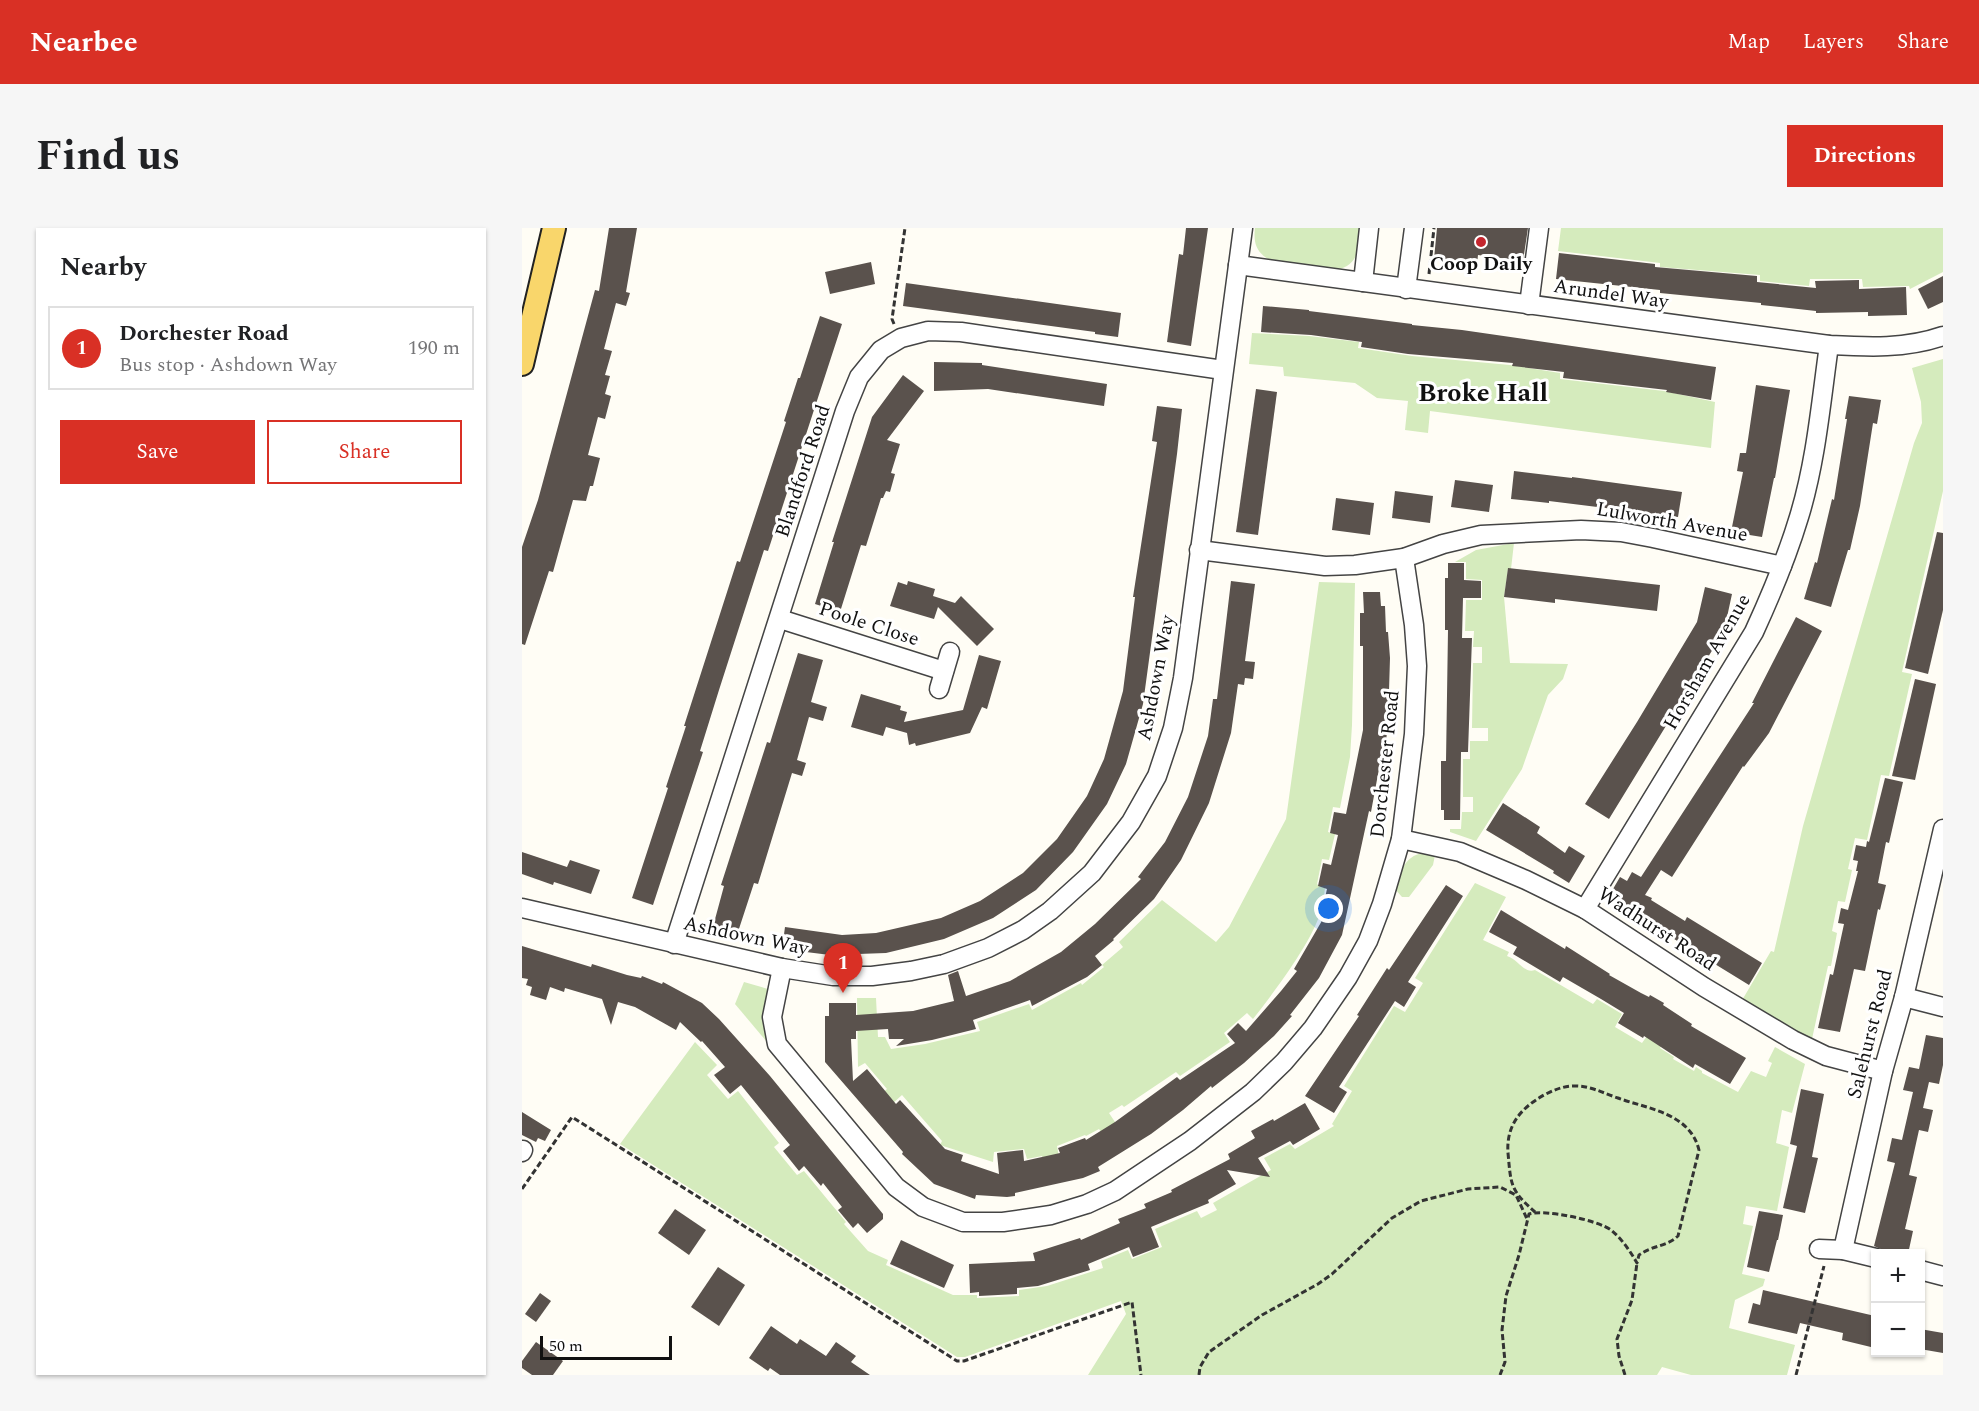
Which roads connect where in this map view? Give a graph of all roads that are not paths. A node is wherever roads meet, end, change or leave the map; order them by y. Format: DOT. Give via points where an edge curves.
graph roads {
  1 [pos="554,228"];
  2 [pos="1243,228"];
  3 [pos="1370,228"];
  4 [pos="1414,228"];
  5 [pos="1539,228"];
  6 [pos="1238,265"];
  7 [pos="1363,282"];
  8 [pos="1406,289"];
  9 [pos="1528,305"];
  10 [pos="1943,336"];
  11 [pos="1829,345"];
  12 [pos="522,364"];
  13 [pos="1223,370"];
  14 [pos="1199,549"];
  15 [pos="1404,558"];
  16 [pos="1782,566"];
  17 [pos="780,619"];
  18 [pos="950,652"];
  19 [pos="1943,829"];
  20 [pos="1401,839"];
  21 [pos="522,908"];
  22 [pos="1585,909"];
  23 [pos="674,944"];
  24 [pos="782,968"];
  25 [pos="1904,998"];
  26 [pos="1943,1007"];
  27 [pos="1883,1071"];
  28 [pos="1871,1257"];
  29 [pos="1925,1271"];
  30 [pos="1943,1276"];
  1 -- 12 [label="main road"];
  2 -- 6 [label="street, Ashdown Way"];
  3 -- 7 [label="street"];
  4 -- 8 [label="street"];
  5 -- 9 [label="street"];
  6 -- 7 [label="street, Arundel Way"];
  6 -- 13 [label="street, Ashdown Way"];
  7 -- 8 [label="street, Arundel Way"];
  8 -- 9 [label="street, Arundel Way"];
  9 -- 11 [label="street, Arundel Way"];
  10 -- 11 [label="street, Arundel Way" via="1880,347"];
  11 -- 16 [label="street, Horsham Avenue" via="1812,459 1800,515"];
  13 -- 14 [label="street, Ashdown Way"];
  13 -- 17 [label="street, Blandford Road" via="962,332 928,331 881,350 859,377 845,411"];
  14 -- 15 [label="street, Lulworth Avenue" via="1325,566"];
  14 -- 24 [label="street, Ashdown Way" via="1173,728 1156,776 1131,822 1092,873 1023,930 944,964 872,976 833,976"];
  15 -- 16 [label="street, Lulworth Avenue" via="1481,535 1581,530 1621,532"];
  15 -- 20 [label="street, Dorchester Road" via="1417,666 1414,734"];
  16 -- 22 [label="street, Horsham Avenue" via="1754,632"];
  17 -- 18 [label="street, Poole Close" via="942,680"];
  17 -- 23 [label="street, Blandford Road"];
  19 -- 25 [label="street, Salehurst Road"];
  20 -- 22 [label="street, Wadhurst Road" via="1460,852"];
  20 -- 24 [label="street, Dorchester Road" via="1368,941 1313,1028 1284,1062 1253,1092 1190,1141 1115,1191 1051,1215 1003,1222 963,1222 923,1207 896,1187 777,1044 772,1017"];
  21 -- 23 [label="street, Ashdown Way"];
  22 -- 27 [label="street, Wadhurst Road" via="1793,1040 1826,1056"];
  23 -- 24 [label="street, Ashdown Way"];
  25 -- 26 [label="street"];
  25 -- 27 [label="street, Salehurst Road"];
  27 -- 28 [label="street, Salehurst Road" via="1830,1249"];
  29 -- 30 [label="street"];
}
